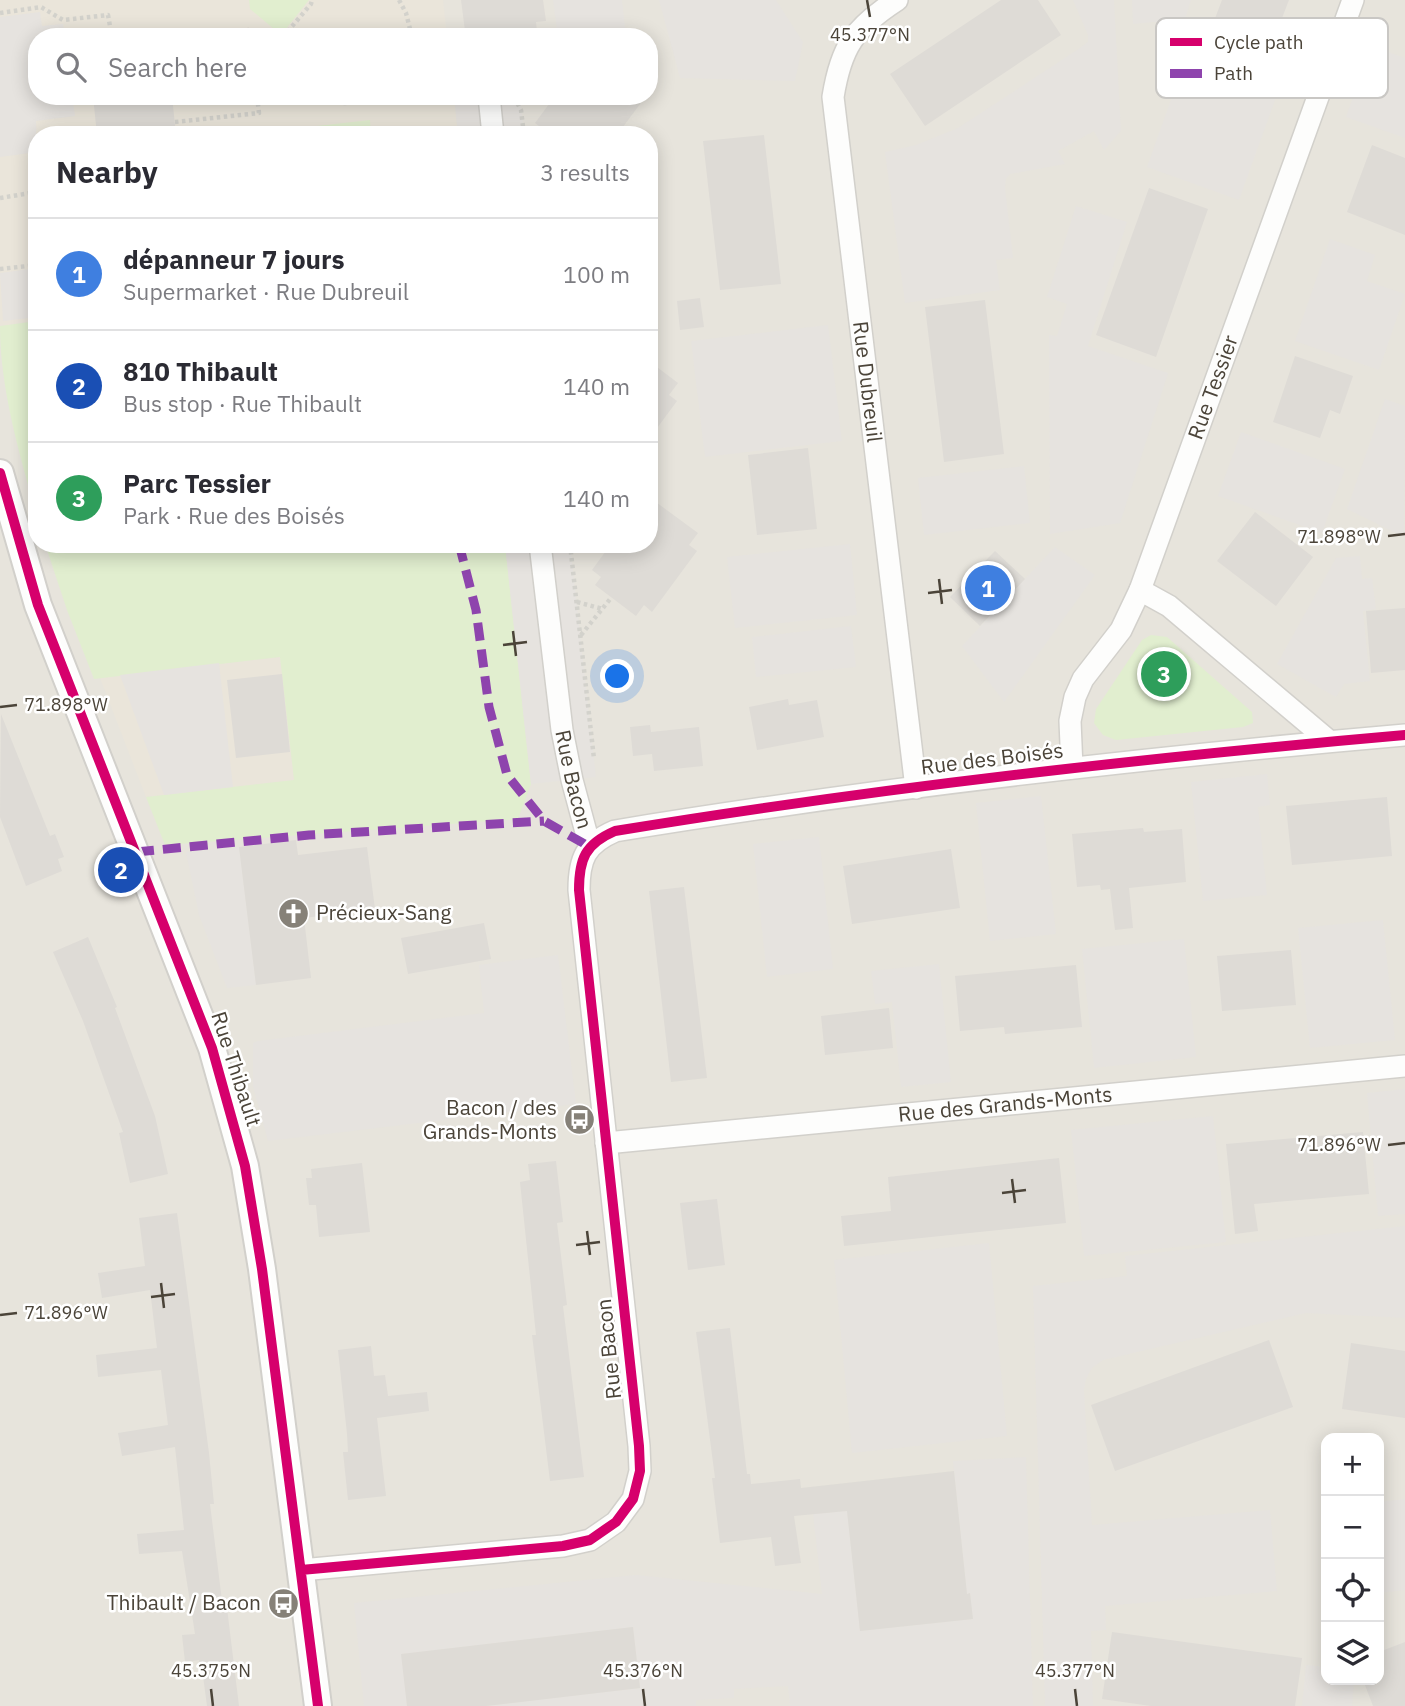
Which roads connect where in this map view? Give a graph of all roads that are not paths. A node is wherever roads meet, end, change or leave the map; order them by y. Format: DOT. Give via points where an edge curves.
graph roads {
  1 [pos="897,0"];
  2 [pos="1353,0"];
  3 [pos="1347,18"];
  4 [pos="1318,98"];
  5 [pos="490,105"];
  6 [pos="492,126"];
  7 [pos="0,473"];
  8 [pos="541,553"];
  9 [pos="1140,590"];
  10 [pos="1405,735"];
  11 [pos="1329,741"];
  12 [pos="1072,768"];
  13 [pos="916,788"];
  14 [pos="590,847"];
  15 [pos="1405,1066"];
  16 [pos="606,1143"];
  17 [pos="301,1570"];
  18 [pos="318,1706"];
  1 -- 13 [label="street, Rue Dubreuil" via="850,41 837,69 833,97"];
  2 -- 3 [label="street, Rue Tessier"];
  4 -- 9 [label="street, Rue Tessier"];
  5 -- 6 [label="street"];
  7 -- 17 [label="street, Rue Thibault" via="38,605 212,1048 246,1166"];
  8 -- 14 [label="street, Rue Bacon" via="562,730"];
  9 -- 11 [label="street" via="1169,606"];
  9 -- 12 [label="street, Rue Tessier" via="1121,630 1083,679 1075,697 1070,721"];
  10 -- 11 [label="street, Rue des Boisés"];
  11 -- 12 [label="street, Rue des Boisés"];
  12 -- 13 [label="street, Rue des Boisés"];
  13 -- 14 [label="street, Rue des Boisés" via="615,831"];
  14 -- 16 [label="street, Rue Bacon" via="579,871 579,890"];
  15 -- 16 [label="street, Rue des Grands-Monts"];
  16 -- 17 [label="street, Rue Bacon" via="639,1446 640,1472 633,1499 616,1522 590,1540 563,1546"];
  17 -- 18 [label="street, Rue Thibault"];
}
